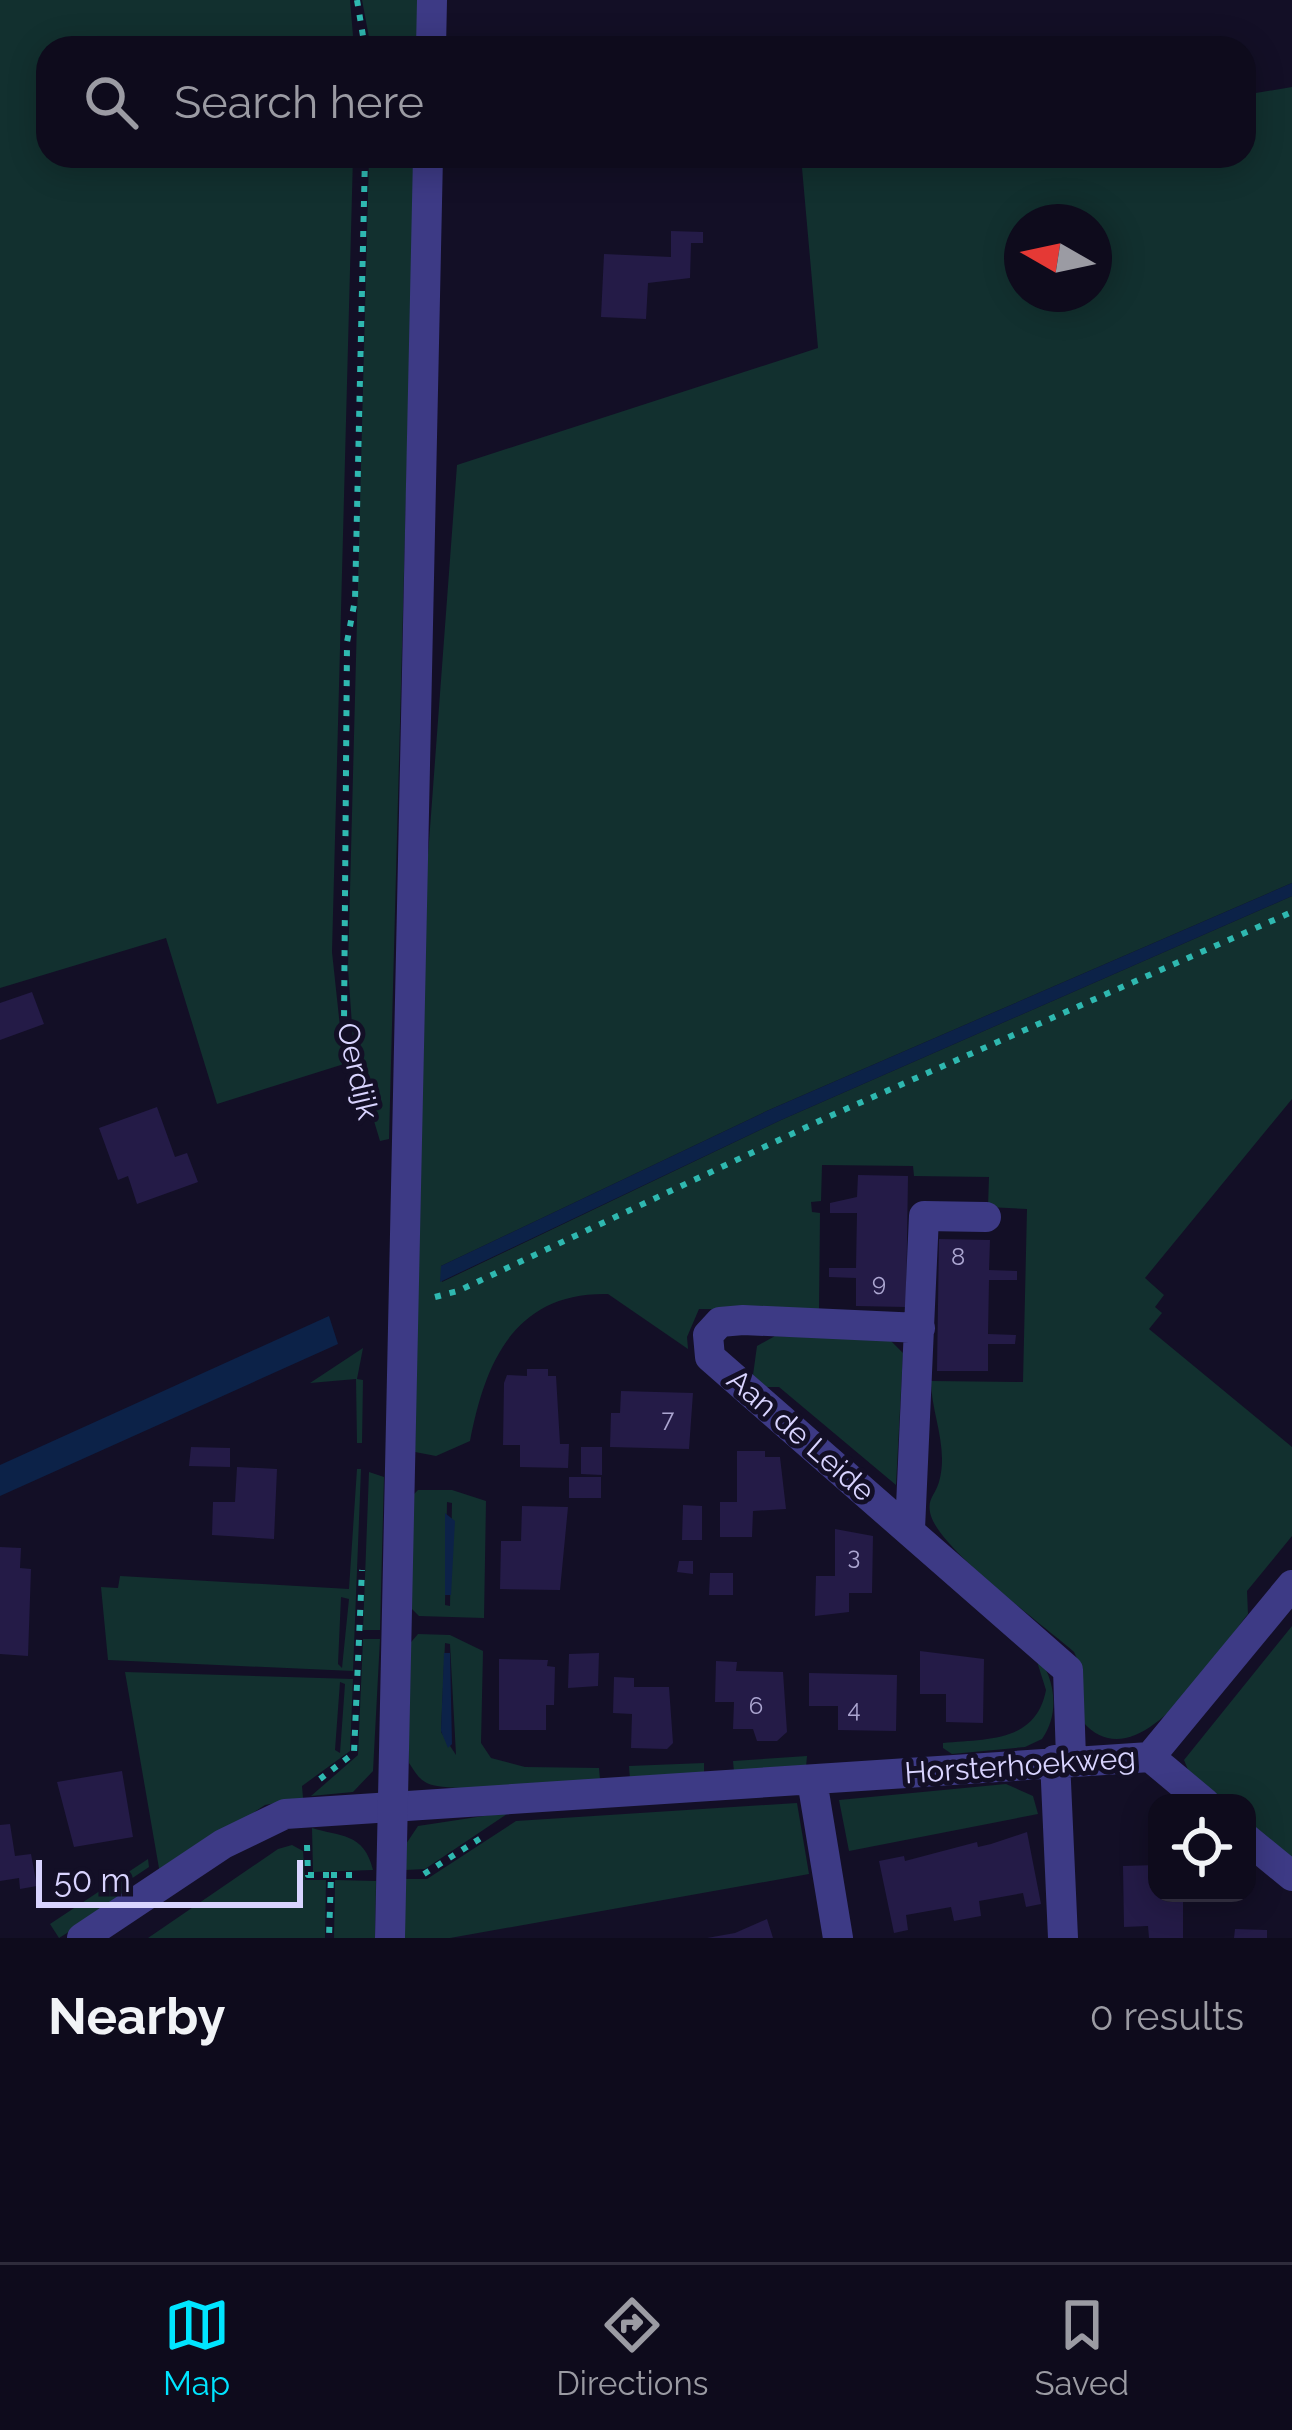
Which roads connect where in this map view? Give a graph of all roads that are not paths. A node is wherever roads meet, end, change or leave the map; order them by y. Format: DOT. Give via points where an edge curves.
graph roads {
  1 [pos="432,0"];
  2 [pos="431,36"];
  3 [pos="428,168"];
  4 [pos="986,1217"];
  5 [pos="920,1328"];
  6 [pos="910,1529"];
  7 [pos="1292,1585"];
  8 [pos="1150,1757"];
  9 [pos="1063,1759"];
  10 [pos="812,1780"];
  11 [pos="1194,1794"];
  12 [pos="393,1804"];
  13 [pos="1256,1846"];
  14 [pos="1292,1876"];
  15 [pos="82,1938"];
  16 [pos="390,1938"];
  17 [pos="838,1938"];
  18 [pos="1063,1938"];
  1 -- 2 [label="street"];
  3 -- 12 [label="street, Oerdijk"];
  4 -- 5 [label="street, Aan de Leide" via="924,1216"];
  5 -- 6 [label="street, Aan de Leide"];
  5 -- 6 [label="street, Aan de Leide" via="743,1320 721,1322 708,1335 710,1357"];
  6 -- 9 [label="street, Aan de Leide" via="1068,1670"];
  7 -- 8 [label="street, Horsterhoekweg"];
  8 -- 9 [label="street, Horsterhoekweg"];
  8 -- 11 [label="street"];
  9 -- 10 [label="street, Horsterhoekweg"];
  9 -- 18 [label="street, Aan de Leide"];
  10 -- 12 [label="street, Horsterhoekweg"];
  10 -- 17 [label="street"];
  12 -- 15 [label="street, Horsterhoekweg" via="285,1814 224,1844"];
  12 -- 16 [label="street, Oerdijk"];
  13 -- 14 [label="street"];
}
